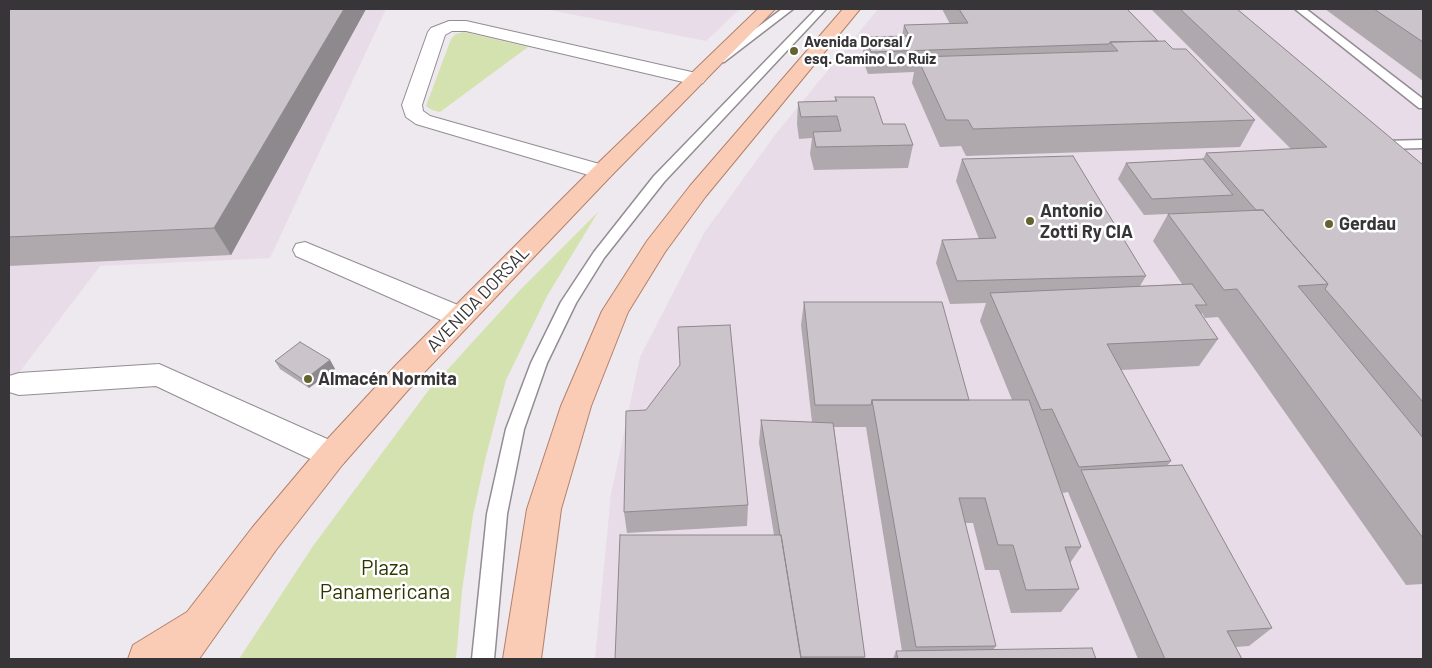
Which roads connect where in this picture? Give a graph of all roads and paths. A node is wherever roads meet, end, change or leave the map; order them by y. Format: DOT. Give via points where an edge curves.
graph roads {
  1 [pos="768,9"];
  2 [pos="788,9"];
  3 [pos="821,9"];
  4 [pos="852,9"];
  5 [pos="1300,9"];
  6 [pos="696,79"];
  7 [pos="1423,105"];
  8 [pos="1381,142"];
  9 [pos="1423,144"];
  10 [pos="1397,157"];
  11 [pos="602,172"];
  12 [pos="306,250"];
  13 [pos="460,317"];
  14 [pos="19,384"];
  15 [pos="332,455"];
  16 [pos="202,621"];
  17 [pos="147,659"];
  18 [pos="177,659"];
  19 [pos="483,659"];
  20 [pos="522,659"];
  1 -- 6 [label="main road, AVENIDA DORSAL"];
  2 -- 6 [label="lane"];
  3 -- 19 [label="lane" via="659,180 599,255 569,302 539,363 515,430 497,514"];
  4 -- 20 [label="main road" via="698,191 656,247 615,311 576,406 544,509"];
  5 -- 7 [label="lane"];
  6 -- 11 [label="main road, AVENIDA DORSAL"];
  6 -- 11 [label="street" via="466,26 449,26 438,32 412,105 413,113 423,120"];
  8 -- 9 [label="lane"];
  8 -- 10 [label="lane"];
  11 -- 13 [label="main road, AVENIDA DORSAL"];
  12 -- 13 [label="street"];
  13 -- 15 [label="main road, AVENIDA DORSAL"];
  14 -- 15 [label="street" via="159,375"];
  15 -- 16 [label="main road, AVENIDA DORSAL"];
  16 -- 17 [label="main road"];
  16 -- 18 [label="main road, AVENIDA DORSAL"];
}
